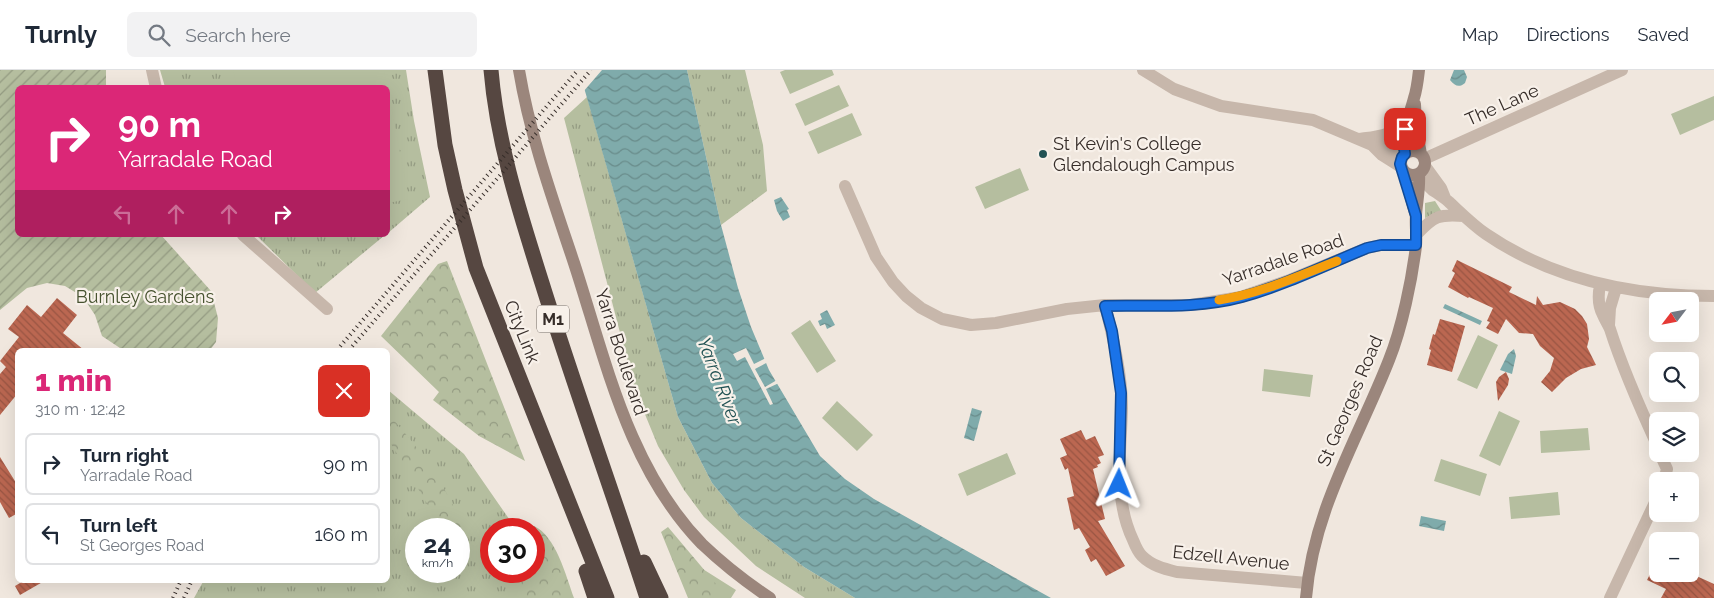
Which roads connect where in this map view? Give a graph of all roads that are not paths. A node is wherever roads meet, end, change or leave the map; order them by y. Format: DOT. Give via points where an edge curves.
graph roads {
  1 [pos="152,70"];
  2 [pos="435,70"];
  3 [pos="491,70"];
  4 [pos="519,70"];
  5 [pos="1143,70"];
  6 [pos="1419,70"];
  7 [pos="1622,70"];
  8 [pos="155,85"];
  9 [pos="1414,99"];
  10 [pos="1407,118"];
  11 [pos="1359,139"];
  12 [pos="1372,145"];
  13 [pos="1404,154"];
  14 [pos="1422,165"];
  15 [pos="1402,170"];
  16 [pos="845,186"];
  17 [pos="1416,216"];
  18 [pos="1464,216"];
  19 [pos="245,237"];
  20 [pos="1416,239"];
  21 [pos="1600,285"];
  22 [pos="1616,288"];
  23 [pos="1714,296"];
  24 [pos="1105,306"];
  25 [pos="327,309"];
  26 [pos="1609,325"];
  27 [pos="532,407"];
  28 [pos="1649,428"];
  29 [pos="613,497"];
  30 [pos="1649,515"];
  31 [pos="1308,583"];
  32 [pos="595,598"];
  33 [pos="607,598"];
  34 [pos="648,598"];
  35 [pos="661,598"];
  36 [pos="770,598"];
  37 [pos="1306,598"];
  38 [pos="1610,598"];
  1 -- 8 [label="street"];
  2 -- 27 [label="highway, CityLink" via="445,145 476,268"];
  3 -- 29 [label="highway, CityLink / M1" via="501,139 518,207"];
  4 -- 36 [label="street, Yarra Boulevard" via="537,151 616,395 634,440 658,488 701,542 725,565"];
  5 -- 11 [label="street" via="1174,89 1221,106 1313,120"];
  6 -- 9 [label="street, St Georges Road"];
  7 -- 14 [label="street, The Lane"];
  9 -- 10 [label="street, St Georges Road"];
  9 -- 14 [label="street, St Georges Road"];
  10 -- 11 [label="street" via="1390,133"];
  10 -- 13 [label="street, St Georges Road"];
  11 -- 12 [label="street"];
  12 -- 13 [label="street"];
  12 -- 15 [label="street"];
  13 -- 14 [label="street" via="1413,151"];
  13 -- 15 [label="street"];
  14 -- 15 [label="street" via="1411,176"];
  14 -- 17 [label="street, St Georges Road"];
  14 -- 18 [label="street" via="1445,198"];
  15 -- 17 [label="street, St Georges Road"];
  16 -- 24 [label="street, Yarradale Road" via="884,271 906,296 942,319 971,325 988,324"];
  17 -- 20 [label="street, St Georges Road"];
  18 -- 20 [label="street" via="1438,216"];
  18 -- 21 [label="street" via="1486,234 1526,257"];
  19 -- 25 [label="street"];
  20 -- 24 [label="street, Yarradale Road" via="1367,248 1241,297 1191,305"];
  20 -- 31 [label="street, St Georges Road" via="1410,283 1390,358 1334,482"];
  21 -- 22 [label="street"];
  21 -- 26 [label="street" via="1599,306"];
  22 -- 23 [label="street" via="1641,293"];
  22 -- 26 [label="street"];
  24 -- 31 [label="street, Edzell Avenue" via="1121,393 1119,484 1122,507 1128,530 1143,556 1158,567 1177,572"];
  26 -- 28 [label="street" via="1620,361"];
  27 -- 32 [label="highway"];
  27 -- 33 [label="highway, CityLink"];
  29 -- 34 [label="highway, CityLink / M1"];
  29 -- 35 [label="highway"];
  30 -- 38 [label="street"];
  31 -- 37 [label="street, St Georges Road"];
}
